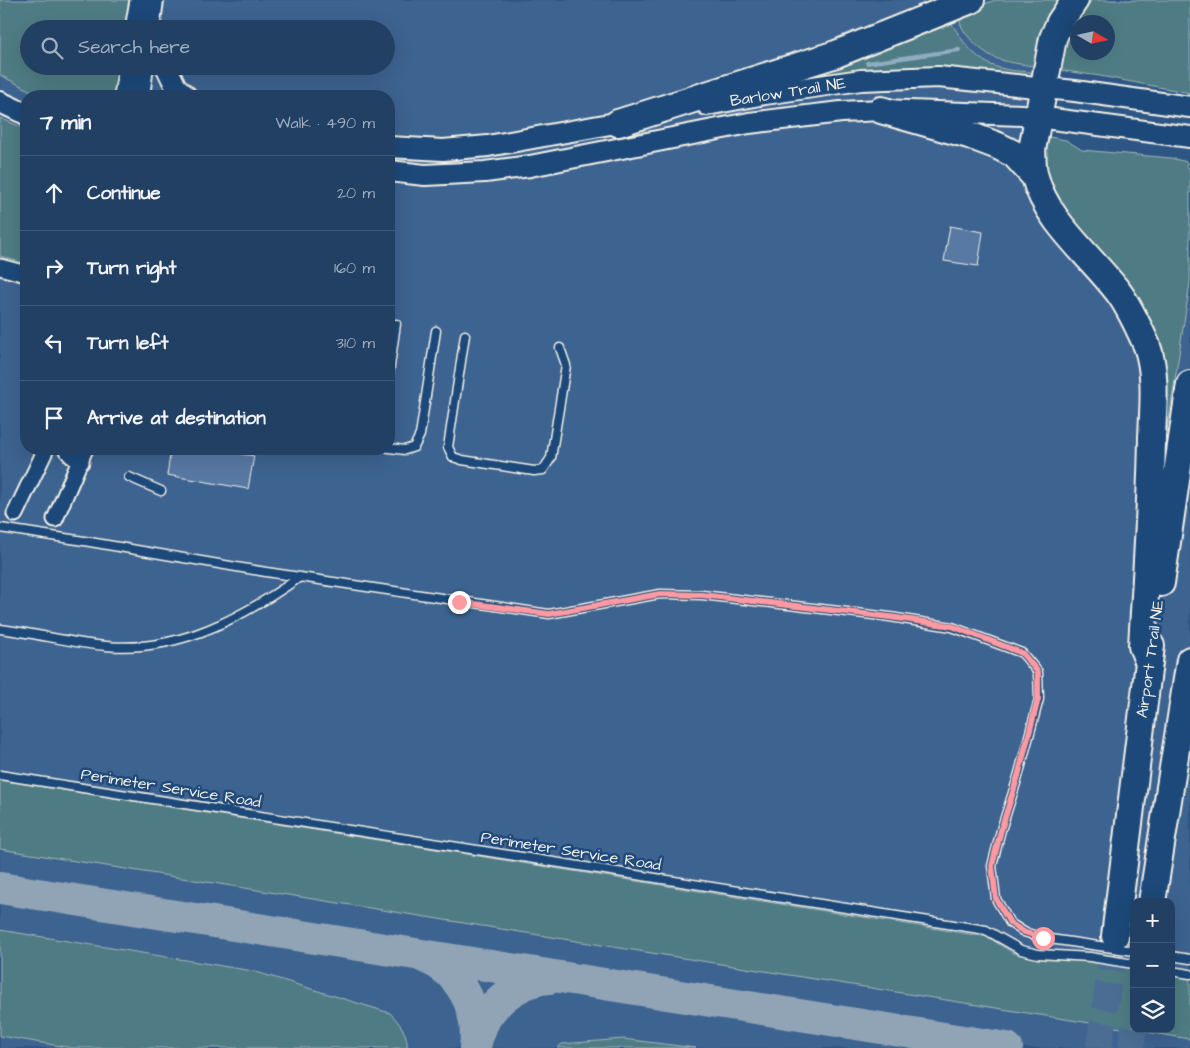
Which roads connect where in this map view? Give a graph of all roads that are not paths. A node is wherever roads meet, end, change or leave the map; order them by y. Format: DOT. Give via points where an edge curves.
graph roads {
  1 [pos="138,0"];
  2 [pos="153,0"];
  3 [pos="163,0"];
  4 [pos="971,0"];
  5 [pos="1075,0"];
  6 [pos="135,20"];
  7 [pos="150,20"];
  8 [pos="161,20"];
  9 [pos="126,75"];
  10 [pos="142,75"];
  11 [pos="170,75"];
  12 [pos="1044,87"];
  13 [pos="123,90"];
  14 [pos="140,90"];
  15 [pos="179,90"];
  16 [pos="0,102"];
  17 [pos="1190,106"];
  18 [pos="881,110"];
  19 [pos="20,111"];
  20 [pos="1038,117"];
  21 [pos="618,123"];
  22 [pos="1190,137"];
  23 [pos="395,147"];
  24 [pos="395,172"];
  25 [pos="1034,177"];
  26 [pos="0,267"];
  27 [pos="20,272"];
  28 [pos="396,324"];
  29 [pos="436,330"];
  30 [pos="395,331"];
  31 [pos="464,335"];
  32 [pos="560,348"];
  33 [pos="1190,384"];
  34 [pos="395,449"];
  35 [pos="43,455"];
  36 [pos="83,455"];
  37 [pos="130,478"];
  38 [pos="161,491"];
  39 [pos="15,514"];
  40 [pos="55,519"];
  41 [pos="0,528"];
  42 [pos="300,578"];
  43 [pos="0,629"];
  44 [pos="1190,660"];
  45 [pos="1149,664"];
  46 [pos="1190,746"];
  47 [pos="0,775"];
  48 [pos="1153,896"];
  49 [pos="1124,943"];
  50 [pos="1175,957"];
  51 [pos="1190,959"];
  52 [pos="1130,963"];
  53 [pos="1175,972"];
  54 [pos="1190,974"];
  1 -- 6 [label="street"];
  2 -- 7 [label="main road"];
  3 -- 8 [label="main road"];
  4 -- 21 [label="highway" via="836,54"];
  5 -- 12 [label="highway" via="1052,38"];
  9 -- 13 [label="street"];
  10 -- 14 [label="main road"];
  11 -- 15 [label="main road"];
  12 -- 17 [label="main road, Barlow Trail NE"];
  12 -- 20 [label="highway"];
  12 -- 21 [label="main road, Barlow Trail NE" via="938,77 861,80 765,94"];
  16 -- 19 [label="main road"];
  18 -- 20 [label="main road, Barlow Trail NE"];
  18 -- 24 [label="main road, Barlow Trail NE" via="749,123 485,172 425,175"];
  18 -- 25 [label="highway" via="998,146 1014,154"];
  20 -- 22 [label="main road, Barlow Trail NE"];
  20 -- 25 [label="highway" via="1032,150"];
  21 -- 23 [label="main road, Barlow Trail NE" via="488,146 442,150"];
  25 -- 45 [label="highway" via="1051,211 1120,294 1147,348 1153,376 1152,460 1142,646"];
  26 -- 27 [label="street"];
  28 -- 30 [label="lane"];
  29 -- 34 [label="lane" via="420,435 414,447"];
  31 -- 32 [label="lane" via="448,447 453,457 534,471 543,470 551,458 566,365"];
  33 -- 45 [label="highway, Airport Trail NE"];
  35 -- 39 [label="street"];
  36 -- 40 [label="street"];
  37 -- 38 [label="lane"];
  41 -- 42 [label="lane"];
  42 -- 43 [label="lane" via="228,621 190,637 153,645 106,646"];
  42 -- 49 [label="lane" via="549,614 660,594 722,597 952,626 1022,653 1038,672 1038,699 992,866 996,899 1010,923 1024,932 1043,938"];
  44 -- 48 [label="highway"];
  45 -- 49 [label="highway, Airport Trail NE"];
  46 -- 48 [label="highway"];
  47 -- 52 [label="lane, Perimeter Service Road" via="986,930 1021,950 1038,954"];
  50 -- 51 [label="lane"];
  53 -- 54 [label="lane"];
}
